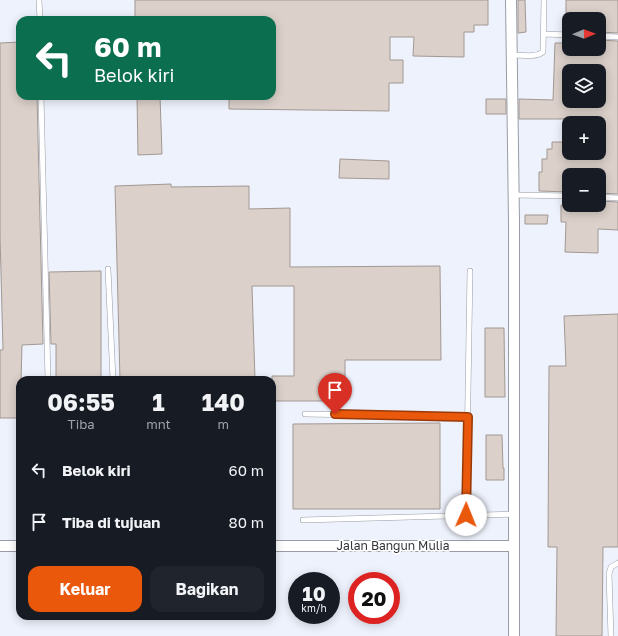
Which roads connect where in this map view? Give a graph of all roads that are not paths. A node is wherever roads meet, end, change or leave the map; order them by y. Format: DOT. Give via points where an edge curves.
graph roads {
  1 [pos="39,0"];
  2 [pos="512,0"];
  3 [pos="544,0"];
  4 [pos="40,16"];
  5 [pos="544,34"];
  6 [pos="562,35"];
  7 [pos="606,36"];
  8 [pos="618,37"];
  9 [pos="512,55"];
  10 [pos="42,100"];
  11 [pos="514,195"];
  12 [pos="562,196"];
  13 [pos="606,197"];
  14 [pos="618,198"];
  15 [pos="108,268"];
  16 [pos="470,271"];
  17 [pos="48,376"];
  18 [pos="113,376"];
  19 [pos="305,414"];
  20 [pos="468,417"];
  21 [pos="515,514"];
  22 [pos="466,515"];
  23 [pos="303,520"];
  24 [pos="0,546"];
  25 [pos="16,546"];
  26 [pos="276,546"];
  27 [pos="514,546"];
  28 [pos="618,563"];
  29 [pos="514,636"];
  30 [pos="611,636"];
  1 -- 4 [label="lane"];
  2 -- 9 [label="street"];
  3 -- 5 [label="lane"];
  5 -- 6 [label="lane"];
  5 -- 9 [label="lane" via="543,52 539,55"];
  7 -- 8 [label="lane"];
  9 -- 11 [label="street"];
  10 -- 17 [label="lane"];
  11 -- 12 [label="lane"];
  11 -- 21 [label="street"];
  13 -- 14 [label="lane"];
  15 -- 18 [label="lane"];
  16 -- 20 [label="lane"];
  19 -- 20 [label="lane"];
  20 -- 22 [label="lane"];
  21 -- 22 [label="lane"];
  21 -- 27 [label="street"];
  22 -- 23 [label="lane"];
  24 -- 25 [label="street"];
  26 -- 27 [label="street, Jalan Bangun Mulia"];
  27 -- 29 [label="street"];
  28 -- 30 [label="lane" via="611,568 609,574"];
}
